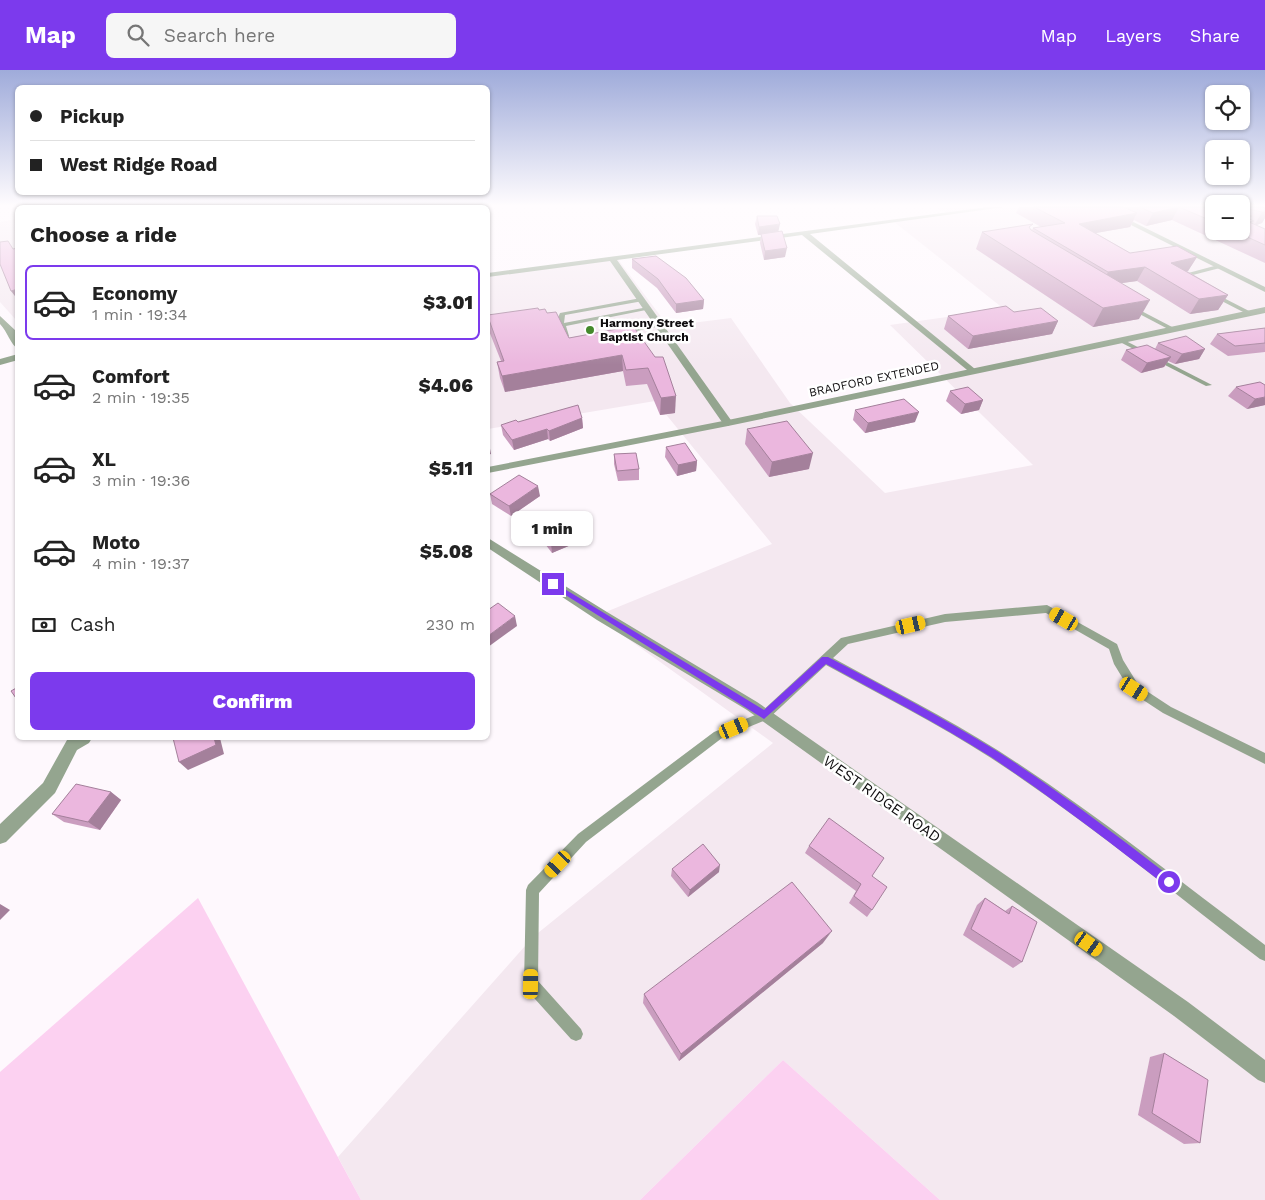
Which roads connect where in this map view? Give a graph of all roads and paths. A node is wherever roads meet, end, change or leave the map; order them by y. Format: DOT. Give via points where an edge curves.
graph roads {
  1 [pos="613,260"];
  2 [pos="836,260"];
  3 [pos="1186,260"];
  4 [pos="1191,260"];
  5 [pos="1204,260"];
  6 [pos="1218,267"];
  7 [pos="490,276"];
  8 [pos="1188,281"];
  9 [pos="1206,290"];
  10 [pos="1265,290"];
  11 [pos="642,300"];
  12 [pos="1126,305"];
  13 [pos="648,309"];
  14 [pos="1265,310"];
  15 [pos="1249,313"];
  16 [pos="0,319"];
  17 [pos="562,325"];
  18 [pos="659,325"];
  19 [pos="1172,329"];
  20 [pos="610,334"];
  21 [pos="15,338"];
  22 [pos="1120,340"];
  23 [pos="571,341"];
  24 [pos="15,358"];
  25 [pos="0,362"];
  26 [pos="972,371"];
  27 [pos="1208,385"];
  28 [pos="728,423"];
  29 [pos="490,470"];
  30 [pos="490,543"];
  31 [pos="825,659"];
  32 [pos="764,716"];
  33 [pos="81,740"];
  34 [pos="1265,759"];
  35 [pos="0,836"];
  36 [pos="1265,954"];
  37 [pos="576,1034"];
  38 [pos="1265,1073"];
  1 -- 7 [label="street"];
  1 -- 11 [label="street"];
  2 -- 26 [label="street"];
  3 -- 4 [label="lane"];
  5 -- 6 [label="street"];
  6 -- 8 [label="lane" via="1180,276"];
  6 -- 10 [label="street"];
  9 -- 15 [label="lane"];
  11 -- 13 [label="street"];
  11 -- 17 [label="lane" via="562,314"];
  12 -- 19 [label="lane"];
  13 -- 17 [label="lane"];
  13 -- 18 [label="street"];
  14 -- 15 [label="street, BRADFORD EXTENDED"];
  15 -- 19 [label="street, BRADFORD EXTENDED"];
  16 -- 21 [label="street"];
  17 -- 23 [label="lane"];
  18 -- 20 [label="lane"];
  18 -- 28 [label="street"];
  19 -- 22 [label="street, BRADFORD EXTENDED"];
  22 -- 26 [label="street, BRADFORD EXTENDED"];
  22 -- 27 [label="lane"];
  24 -- 25 [label="street"];
  26 -- 28 [label="street, BRADFORD EXTENDED"];
  28 -- 29 [label="street, BRADFORD EXTENDED"];
  30 -- 32 [label="street, WEST RIDGE ROAD"];
  31 -- 32 [label="lane"];
  31 -- 34 [label="lane" via="845,641 945,618 1047,609 1114,648 1134,689 1167,710"];
  31 -- 36 [label="lane" via="994,754 1080,813"];
  32 -- 37 [label="lane" via="718,735 582,838 533,890 531,984"];
  32 -- 38 [label="street, WEST RIDGE ROAD" via="1182,1009"];
  33 -- 35 [label="street" via="72,745 48,788"];
}
